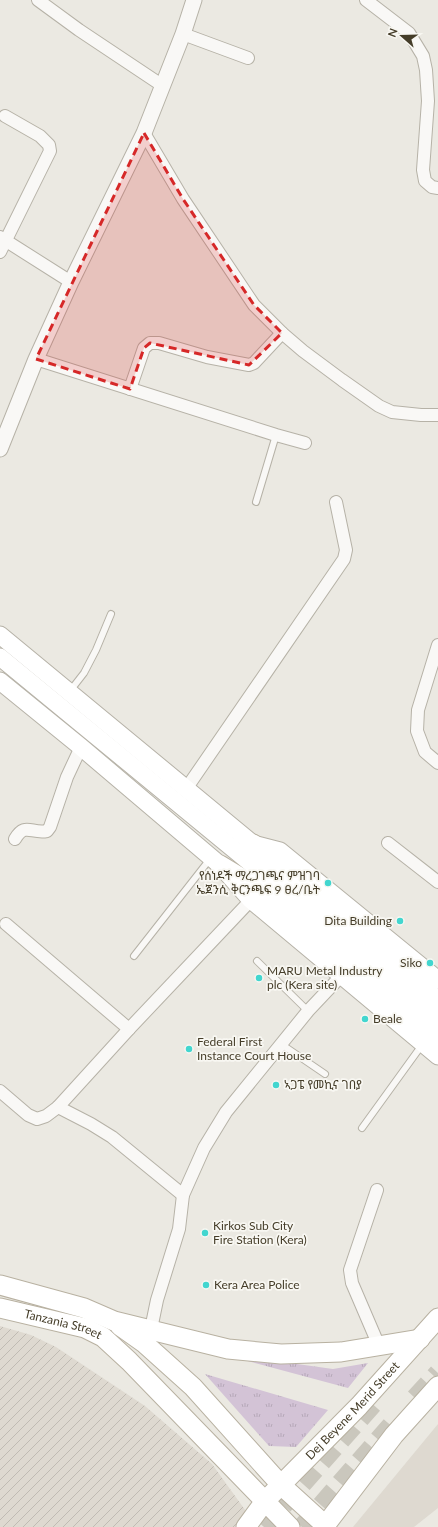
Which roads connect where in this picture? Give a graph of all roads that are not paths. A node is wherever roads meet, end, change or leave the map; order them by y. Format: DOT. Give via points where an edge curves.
graph roads {
  1 [pos="38,0"];
  2 [pos="194,0"];
  3 [pos="366,0"];
  4 [pos="183,34"];
  5 [pos="248,58"];
  6 [pos="163,86"];
  7 [pos="5,116"];
  8 [pos="144,133"];
  9 [pos="438,188"];
  10 [pos="3,239"];
  11 [pos="0,252"];
  12 [pos="71,282"];
  13 [pos="282,333"];
  14 [pos="36,359"];
  15 [pos="130,389"];
  16 [pos="438,415"];
  17 [pos="276,435"];
  18 [pos="305,443"];
  19 [pos="0,448"];
  20 [pos="256,502"];
  21 [pos="336,502"];
  22 [pos="111,614"];
  23 [pos="0,635"];
  24 [pos="438,645"];
  25 [pos="0,657"];
  26 [pos="0,681"];
  27 [pos="68,692"];
  28 [pos="81,747"];
  29 [pos="438,763"];
  30 [pos="186,789"];
  31 [pos="15,838"];
  32 [pos="388,843"];
  33 [pos="253,844"];
  34 [pos="216,861"];
  35 [pos="438,882"];
  36 [pos="251,900"];
  37 [pos="6,924"];
  38 [pos="134,956"];
  39 [pos="256,961"];
  40 [pos="342,975"];
  41 [pos="438,980"];
  42 [pos="438,1001"];
  43 [pos="308,1011"];
  44 [pos="438,1020"];
  45 [pos="129,1029"];
  46 [pos="430,1041"];
  47 [pos="281,1044"];
  48 [pos="438,1056"];
  49 [pos="325,1074"];
  50 [pos="0,1091"];
  51 [pos="58,1107"];
  52 [pos="362,1128"];
  53 [pos="377,1190"];
  54 [pos="183,1195"];
  55 [pos="0,1284"];
  56 [pos="0,1308"];
  57 [pos="438,1318"];
  58 [pos="147,1336"];
  59 [pos="420,1339"];
  60 [pos="379,1346"];
  61 [pos="125,1356"];
  62 [pos="438,1386"];
  63 [pos="281,1485"];
  64 [pos="266,1501"];
  65 [pos="325,1526"];
  66 [pos="246,1527"];
  67 [pos="290,1527"];
  1 -- 6 [label="street"];
  2 -- 4 [label="street"];
  3 -- 9 [label="street" via="409,33 423,56 428,101 423,170 425,181"];
  4 -- 5 [label="street"];
  4 -- 6 [label="street"];
  6 -- 8 [label="street"];
  7 -- 10 [label="street" via="40,136 49,145 50,151"];
  8 -- 12 [label="street"];
  8 -- 13 [label="street" via="183,200 254,305"];
  10 -- 11 [label="street"];
  10 -- 12 [label="street"];
  12 -- 14 [label="street"];
  13 -- 15 [label="street" via="254,363 249,365 150,343 144,348"];
  13 -- 16 [label="street" via="330,372 379,406 392,412"];
  14 -- 15 [label="street"];
  14 -- 19 [label="street"];
  15 -- 17 [label="street"];
  17 -- 18 [label="street"];
  17 -- 20 [label="lane"];
  21 -- 30 [label="street" via="346,550 344,559"];
  22 -- 27 [label="lane" via="84,673"];
  23 -- 27 [label="main road"];
  24 -- 29 [label="street" via="418,710 417,731 425,752"];
  25 -- 44 [label="main road"];
  26 -- 28 [label="main road"];
  27 -- 30 [label="main road"];
  28 -- 31 [label="street" via="50,827 42,832 23,830"];
  28 -- 34 [label="main road"];
  30 -- 33 [label="main road"];
  32 -- 35 [label="street"];
  33 -- 41 [label="main road" via="280,851"];
  33 -- 42 [label="main road"];
  34 -- 36 [label="main road"];
  34 -- 38 [label="lane"];
  34 -- 46 [label="main road" via="261,890"];
  36 -- 40 [label="main road"];
  36 -- 45 [label="street"];
  37 -- 45 [label="street"];
  39 -- 43 [label="lane"];
  40 -- 43 [label="street"];
  40 -- 46 [label="main road"];
  43 -- 47 [label="street"];
  45 -- 51 [label="street"];
  46 -- 48 [label="main road"];
  46 -- 52 [label="lane"];
  47 -- 49 [label="lane"];
  47 -- 54 [label="street" via="226,1112 204,1148"];
  50 -- 51 [label="street" via="28,1115 37,1119"];
  51 -- 54 [label="street" via="112,1138"];
  53 -- 60 [label="street" via="350,1270 352,1283"];
  54 -- 58 [label="street" via="179,1229"];
  55 -- 58 [label="main road, Tanzania Street" via="84,1308"];
  56 -- 61 [label="main road, Tanzania Street" via="85,1328 103,1337"];
  57 -- 59 [label="main road, Dej Beyene Merid Street"];
  58 -- 60 [label="main road" via="281,1354 341,1352"];
  58 -- 61 [label="main road"];
  58 -- 63 [label="main road, Tanzania Street"];
  59 -- 60 [label="main road"];
  59 -- 63 [label="main road, Dej Beyene Merid Street" via="359,1406"];
  61 -- 64 [label="main road, Tanzania Street"];
  62 -- 65 [label="main road" via="394,1435"];
  63 -- 64 [label="main road, Dej Beyene Merid Street"];
  63 -- 65 [label="main road, Tanzania Street"];
  64 -- 66 [label="main road, Dej Beyene Merid Street"];
  64 -- 67 [label="main road, Tanzania Street"];
}
